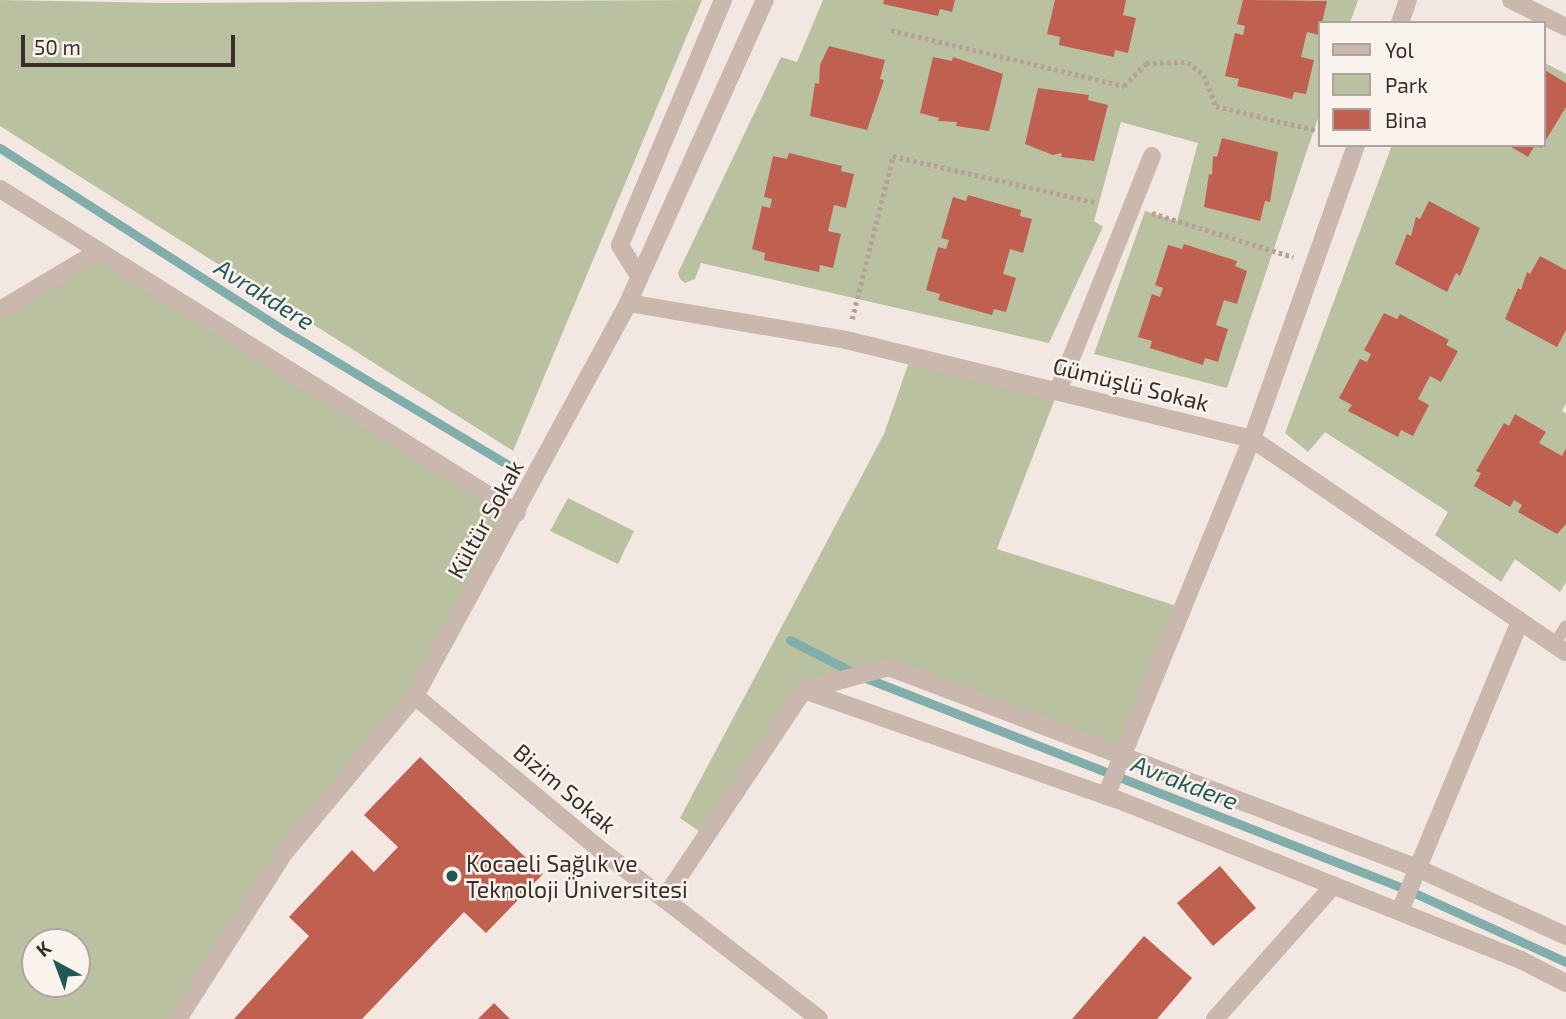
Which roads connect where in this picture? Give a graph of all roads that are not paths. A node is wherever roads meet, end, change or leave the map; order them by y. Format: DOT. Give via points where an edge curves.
graph roads {
  1 [pos="723,0"];
  2 [pos="765,0"];
  3 [pos="1408,0"];
  4 [pos="1511,0"];
  5 [pos="1401,21"];
  6 [pos="1566,27"];
  7 [pos="1355,147"];
  8 [pos="1152,156"];
  9 [pos="0,189"];
  10 [pos="99,251"];
  11 [pos="639,276"];
  12 [pos="628,303"];
  13 [pos="0,310"];
  14 [pos="1058,391"];
  15 [pos="1252,439"];
  16 [pos="517,513"];
  17 [pos="1520,621"];
  18 [pos="1566,626"];
  19 [pos="1560,648"];
  20 [pos="804,690"];
  21 [pos="415,696"];
  22 [pos="1124,754"];
  23 [pos="1106,796"];
  24 [pos="1417,868"];
  25 [pos="1334,885"];
  26 [pos="664,899"];
  27 [pos="1400,911"];
  28 [pos="1566,936"];
  29 [pos="1566,984"];
  30 [pos="178,1019"];
  31 [pos="819,1019"];
  32 [pos="1215,1019"];
  1 -- 11 [label="street" via="620,245"];
  2 -- 11 [label="street, Kültür Sokak"];
  3 -- 5 [label="street"];
  4 -- 6 [label="street"];
  7 -- 15 [label="street"];
  8 -- 14 [label="street"];
  9 -- 10 [label="street"];
  10 -- 13 [label="street"];
  10 -- 16 [label="street"];
  11 -- 12 [label="street, Kültür Sokak"];
  12 -- 14 [label="street, Gümüşlü Sokak" via="846,340"];
  12 -- 16 [label="street, Kültür Sokak"];
  14 -- 15 [label="street, Gümüşlü Sokak"];
  15 -- 17 [label="street, Gümüşlü Sokak"];
  15 -- 22 [label="street"];
  16 -- 21 [label="street, Kültür Sokak"];
  17 -- 19 [label="street, Gümüşlü Sokak"];
  17 -- 24 [label="street"];
  18 -- 19 [label="lane"];
  20 -- 22 [label="street" via="889,667"];
  20 -- 23 [label="street"];
  20 -- 26 [label="street"];
  21 -- 26 [label="street, Bizim Sokak"];
  21 -- 30 [label="street, Kültür Sokak" via="285,852"];
  22 -- 23 [label="street"];
  22 -- 24 [label="street"];
  23 -- 25 [label="street"];
  24 -- 27 [label="street"];
  24 -- 28 [label="street"];
  25 -- 27 [label="street"];
  25 -- 32 [label="street"];
  26 -- 31 [label="street, Bizim Sokak"];
  27 -- 29 [label="street" via="1521,960"];
}
